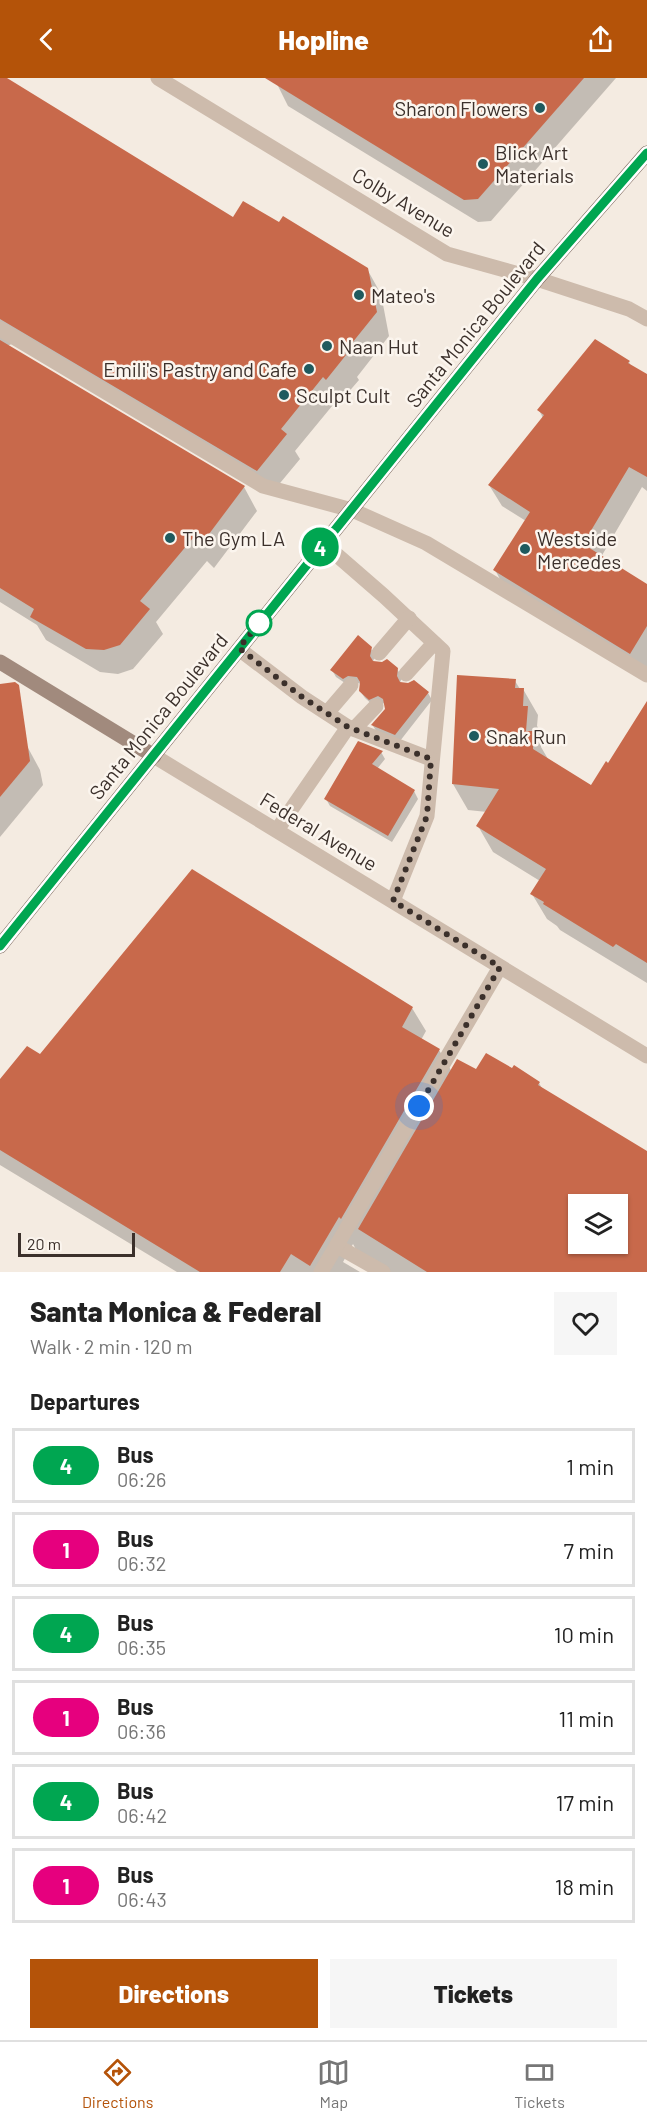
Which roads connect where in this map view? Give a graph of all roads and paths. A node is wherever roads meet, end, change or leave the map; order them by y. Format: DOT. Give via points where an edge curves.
graph roads {
  1 [pos="159,78"];
  2 [pos="646,156"];
  3 [pos="537,279"];
  4 [pos="647,319"];
  5 [pos="0,329"];
  6 [pos="352,510"];
  7 [pos="323,543"];
  8 [pos="409,618"];
  9 [pos="434,643"];
  10 [pos="239,648"];
  11 [pos="379,653"];
  12 [pos="0,662"];
  13 [pos="406,674"];
  14 [pos="647,675"];
  15 [pos="351,685"];
  16 [pos="376,706"];
  17 [pos="327,713"];
  18 [pos="351,728"];
  19 [pos="154,756"];
  20 [pos="431,759"];
  21 [pos="277,830"];
  22 [pos="393,901"];
  23 [pos="0,946"];
  24 [pos="500,967"];
  25 [pos="647,1056"];
  26 [pos="337,1246"];
  27 [pos="321,1272"];
  28 [pos="384,1272"];
  1 -- 3 [label="street, Colby Avenue" via="447,254"];
  2 -- 3 [label="main road, Santa Monica Boulevard"];
  3 -- 4 [label="street, Colby Avenue" via="629,309"];
  3 -- 6 [label="main road, Santa Monica Boulevard"];
  5 -- 6 [label="street" via="263,486"];
  6 -- 7 [label="main road, Santa Monica Boulevard"];
  6 -- 14 [label="street" via="426,543"];
  7 -- 8 [label="street"];
  7 -- 10 [label="main road, Santa Monica Boulevard"];
  8 -- 9 [label="street"];
  8 -- 11 [label="street"];
  9 -- 13 [label="street"];
  9 -- 20 [label="street" via="443,651"];
  10 -- 17 [label="street"];
  10 -- 19 [label="main road, Santa Monica Boulevard"];
  12 -- 19 [label="street, Federal Avenue"];
  15 -- 17 [label="street"];
  16 -- 18 [label="street"];
  17 -- 18 [label="street"];
  18 -- 20 [label="street"];
  18 -- 21 [label="street"];
  19 -- 21 [label="street, Federal Avenue"];
  19 -- 23 [label="main road, Santa Monica Boulevard"];
  20 -- 22 [label="street" via="427,816"];
  21 -- 22 [label="street, Federal Avenue"];
  22 -- 24 [label="street, Federal Avenue"];
  24 -- 25 [label="street, Federal Avenue"];
  24 -- 26 [label="street"];
  26 -- 27 [label="street"];
  26 -- 28 [label="street"];
}
